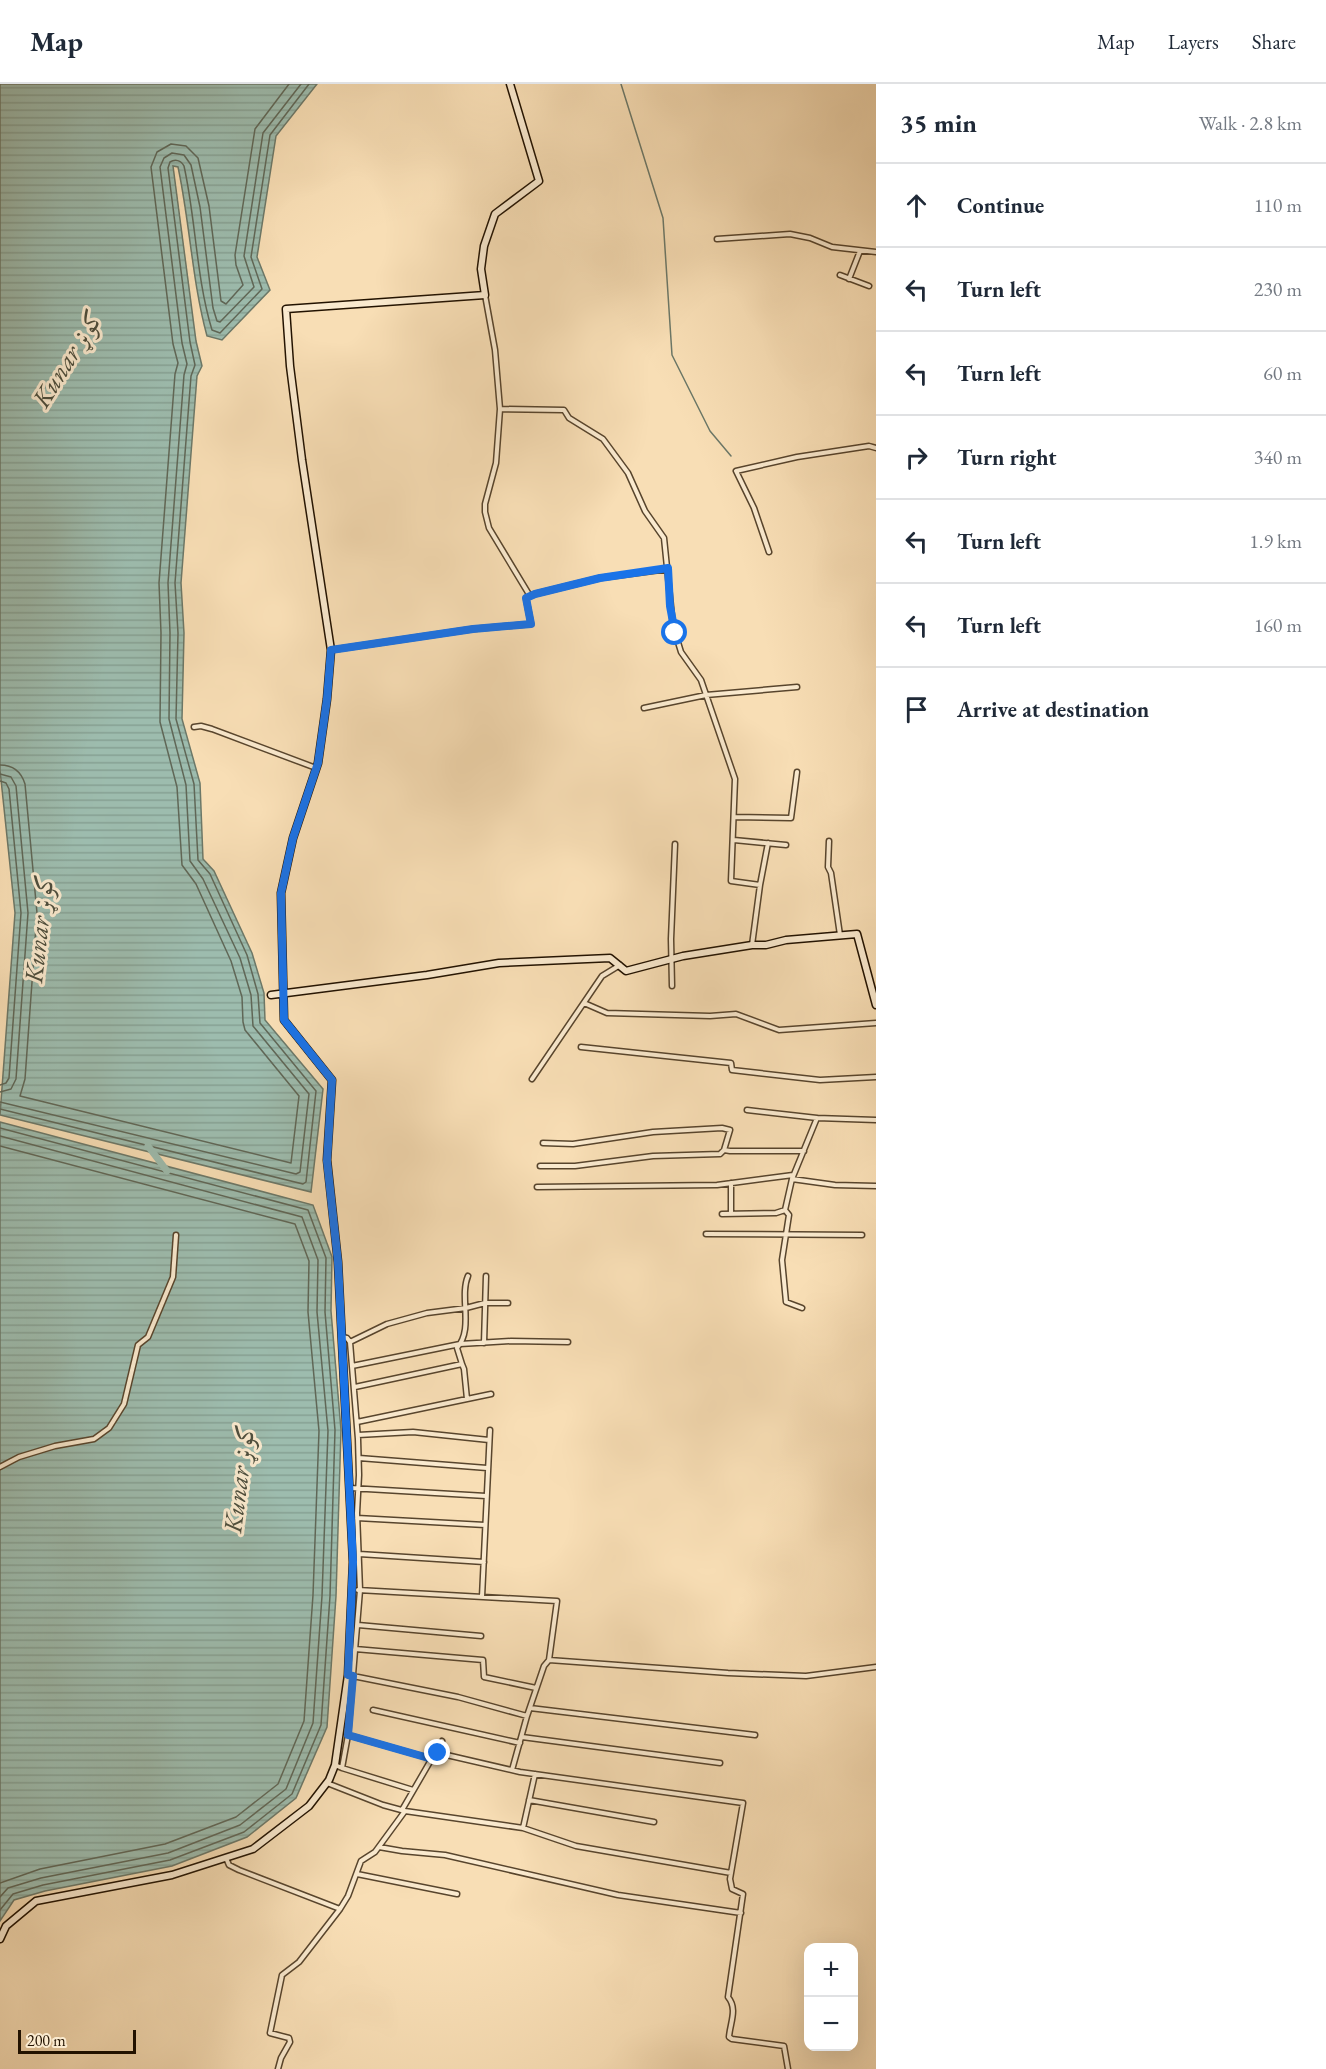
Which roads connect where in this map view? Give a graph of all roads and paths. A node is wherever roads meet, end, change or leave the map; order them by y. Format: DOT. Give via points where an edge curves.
graph roads {
  1 [pos="510,84"];
  2 [pos="717,239"];
  3 [pos="860,251"];
  4 [pos="876,252"];
  5 [pos="840,275"];
  6 [pos="849,279"];
  7 [pos="869,286"];
  8 [pos="484,295"];
  9 [pos="500,409"];
  10 [pos="876,448"];
  11 [pos="768,552"];
  12 [pos="668,568"];
  13 [pos="530,596"];
  14 [pos="331,650"];
  15 [pos="797,687"];
  16 [pos="706,695"];
  17 [pos="644,708"];
  18 [pos="194,727"];
  19 [pos="317,769"];
  20 [pos="797,772"];
  21 [pos="735,817"];
  22 [pos="734,840"];
  23 [pos="829,841"];
  24 [pos="768,843"];
  25 [pos="675,844"];
  26 [pos="786,845"];
  27 [pos="760,885"];
  28 [pos="840,935"];
  29 [pos="752,945"];
  30 [pos="671,959"];
  31 [pos="620,965"];
  32 [pos="672,986"];
  33 [pos="283,993"];
  34 [pos="271,995"];
  35 [pos="584,1003"];
  36 [pos="876,1005"];
  37 [pos="876,1023"];
  38 [pos="581,1047"];
  39 [pos="876,1077"];
  40 [pos="532,1079"];
  41 [pos="747,1110"];
  42 [pos="817,1118"];
  43 [pos="876,1120"];
  44 [pos="543,1143"];
  45 [pos="724,1150"];
  46 [pos="804,1151"];
  47 [pos="540,1166"];
  48 [pos="793,1177"];
  49 [pos="731,1183"];
  50 [pos="876,1186"];
  51 [pos="537,1187"];
  52 [pos="785,1210"];
  53 [pos="722,1214"];
  54 [pos="731,1214"];
  55 [pos="706,1234"];
  56 [pos="176,1235"];
  57 [pos="787,1235"];
  58 [pos="862,1235"];
  59 [pos="468,1276"];
  60 [pos="486,1276"];
  61 [pos="485,1303"];
  62 [pos="508,1303"];
  63 [pos="466,1308"];
  64 [pos="802,1308"];
  65 [pos="342,1337"];
  66 [pos="350,1342"];
  67 [pos="568,1342"];
  68 [pos="484,1343"];
  69 [pos="460,1344"];
  70 [pos="462,1364"];
  71 [pos="352,1366"];
  72 [pos="355,1388"];
  73 [pos="491,1394"];
  74 [pos="467,1399"];
  75 [pos="357,1422"];
  76 [pos="490,1430"];
  77 [pos="358,1435"];
  78 [pos="489,1440"];
  79 [pos="359,1458"];
  80 [pos="0,1467"];
  81 [pos="487,1468"];
  82 [pos="349,1488"];
  83 [pos="358,1488"];
  84 [pos="486,1496"];
  85 [pos="357,1518"];
  86 [pos="485,1525"];
  87 [pos="359,1554"];
  88 [pos="484,1562"];
  89 [pos="352,1589"];
  90 [pos="360,1590"];
  91 [pos="482,1596"];
  92 [pos="358,1625"];
  93 [pos="481,1636"];
  94 [pos="355,1649"];
  95 [pos="549,1660"];
  96 [pos="876,1667"];
  97 [pos="350,1675"];
  98 [pos="536,1688"];
  99 [pos="530,1708"];
  100 [pos="374,1710"];
  101 [pos="527,1716"];
  102 [pos="348,1735"];
  103 [pos="754,1735"];
  104 [pos="522,1737"];
  105 [pos="442,1741"];
  106 [pos="520,1743"];
  107 [pos="432,1759"];
  108 [pos="720,1763"];
  109 [pos="339,1766"];
  110 [pos="512,1770"];
  111 [pos="535,1774"];
  112 [pos="326,1783"];
  113 [pos="413,1790"];
  114 [pos="529,1800"];
  115 [pos="404,1810"];
  116 [pos="654,1822"];
  117 [pos="523,1828"];
  118 [pos="379,1847"];
  119 [pos="226,1858"];
  120 [pos="731,1873"];
  121 [pos="357,1874"];
  122 [pos="457,1894"];
  123 [pos="340,1909"];
  124 [pos="741,1913"];
  125 [pos="0,1939"];
  126 [pos="278,2069"];
  127 [pos="788,2069"];
  1 -- 8 [label="street" via="539,181 495,214 484,246"];
  2 -- 3 [label="street" via="790,234"];
  3 -- 4 [label="street"];
  3 -- 6 [label="street"];
  5 -- 6 [label="street"];
  6 -- 7 [label="street"];
  8 -- 9 [label="street" via="495,350"];
  8 -- 14 [label="street" via="286,309 302,460"];
  9 -- 12 [label="street" via="564,410 569,418 603,439 628,473 645,511 664,538"];
  9 -- 13 [label="street" via="496,463 485,512 489,528"];
  10 -- 11 [label="street" via="797,457 736,471 754,508"];
  12 -- 13 [label="street" via="600,578"];
  12 -- 16 [label="street" via="673,626 681,652 701,680"];
  13 -- 14 [label="street" via="526,598 531,624"];
  14 -- 19 [label="street"];
  15 -- 16 [label="street"];
  16 -- 17 [label="street"];
  16 -- 21 [label="street" via="735,779"];
  18 -- 19 [label="street" via="201,726"];
  19 -- 33 [label="street" via="293,838 281,893"];
  20 -- 21 [label="street" via="791,818"];
  21 -- 22 [label="street"];
  22 -- 24 [label="street"];
  22 -- 27 [label="street" via="731,881"];
  23 -- 28 [label="street" via="828,867"];
  24 -- 26 [label="street"];
  24 -- 27 [label="street"];
  25 -- 30 [label="street"];
  27 -- 29 [label="street"];
  28 -- 29 [label="street"];
  28 -- 36 [label="street" via="857,934"];
  29 -- 30 [label="street"];
  30 -- 31 [label="street" via="626,971"];
  30 -- 32 [label="street"];
  31 -- 33 [label="street" via="610,958 499,963"];
  31 -- 35 [label="street" via="602,975"];
  33 -- 34 [label="street"];
  33 -- 65 [label="street" via="284,1020 332,1080 327,1161"];
  35 -- 37 [label="street" via="607,1013 736,1014 780,1030"];
  35 -- 40 [label="street"];
  38 -- 39 [label="street" via="731,1063 732,1070 747,1073 819,1080"];
  41 -- 42 [label="street"];
  42 -- 43 [label="street"];
  42 -- 46 [label="street"];
  44 -- 45 [label="street" via="573,1144 653,1132 722,1128 730,1130"];
  45 -- 46 [label="street"];
  45 -- 47 [label="street" via="720,1154"];
  46 -- 48 [label="street"];
  48 -- 49 [label="street"];
  48 -- 50 [label="street" via="835,1185"];
  48 -- 52 [label="street"];
  49 -- 51 [label="street"];
  49 -- 54 [label="street"];
  52 -- 54 [label="street"];
  52 -- 57 [label="street" via="789,1215"];
  53 -- 54 [label="street"];
  55 -- 57 [label="street"];
  56 -- 80 [label="street" via="173,1277 148,1336 138,1345 124,1404 109,1428 94,1439 55,1446"];
  57 -- 58 [label="street"];
  57 -- 64 [label="street" via="782,1260 786,1302"];
  59 -- 63 [label="street"];
  60 -- 61 [label="street"];
  61 -- 62 [label="street"];
  61 -- 63 [label="street"];
  61 -- 68 [label="street"];
  63 -- 66 [label="street" via="387,1324"];
  63 -- 69 [label="street"];
  65 -- 66 [label="street"];
  65 -- 82 [label="street"];
  66 -- 71 [label="street"];
  67 -- 68 [label="street"];
  68 -- 69 [label="street"];
  69 -- 70 [label="street" via="457,1348"];
  69 -- 71 [label="street"];
  70 -- 72 [label="street"];
  70 -- 74 [label="street"];
  71 -- 72 [label="street"];
  72 -- 75 [label="street"];
  73 -- 74 [label="street"];
  74 -- 75 [label="street"];
  75 -- 77 [label="street"];
  76 -- 78 [label="street"];
  77 -- 78 [label="street" via="413,1432"];
  77 -- 79 [label="street"];
  78 -- 81 [label="street"];
  79 -- 81 [label="street"];
  79 -- 83 [label="street"];
  81 -- 84 [label="street"];
  82 -- 83 [label="street"];
  82 -- 89 [label="street"];
  83 -- 84 [label="street"];
  83 -- 85 [label="street"];
  84 -- 86 [label="street"];
  85 -- 86 [label="street"];
  85 -- 87 [label="street"];
  86 -- 88 [label="street"];
  87 -- 88 [label="street"];
  87 -- 90 [label="street"];
  88 -- 91 [label="street"];
  89 -- 90 [label="street"];
  89 -- 97 [label="street"];
  90 -- 91 [label="street"];
  90 -- 92 [label="street"];
  91 -- 95 [label="street" via="557,1600"];
  92 -- 93 [label="street"];
  92 -- 94 [label="street"];
  94 -- 97 [label="street"];
  94 -- 98 [label="street" via="483,1660 484,1677"];
  95 -- 96 [label="street" via="806,1676"];
  95 -- 98 [label="street"];
  97 -- 101 [label="street"];
  97 -- 102 [label="street"];
  97 -- 109 [label="street"];
  98 -- 99 [label="street"];
  99 -- 101 [label="street"];
  99 -- 103 [label="street"];
  100 -- 106 [label="street"];
  101 -- 104 [label="street"];
  102 -- 107 [label="street"];
  102 -- 109 [label="street"];
  104 -- 106 [label="street"];
  104 -- 108 [label="street"];
  105 -- 107 [label="street"];
  106 -- 110 [label="street"];
  107 -- 110 [label="street" via="438,1753"];
  107 -- 113 [label="street"];
  109 -- 112 [label="street"];
  109 -- 113 [label="street"];
  110 -- 111 [label="street"];
  111 -- 114 [label="street"];
  111 -- 120 [label="street" via="743,1803"];
  112 -- 115 [label="street"];
  112 -- 119 [label="street" via="309,1806 253,1849"];
  113 -- 115 [label="street"];
  114 -- 116 [label="street"];
  114 -- 117 [label="street"];
  115 -- 117 [label="street"];
  115 -- 118 [label="street"];
  117 -- 120 [label="street" via="576,1846"];
  118 -- 121 [label="street" via="361,1861"];
  118 -- 124 [label="street" via="446,1855 618,1895"];
  119 -- 123 [label="street" via="229,1865 239,1870"];
  119 -- 125 [label="street" via="172,1875 36,1901 6,1926"];
  120 -- 124 [label="street" via="730,1888 742,1892"];
  121 -- 122 [label="street"];
  121 -- 123 [label="street"];
  123 -- 126 [label="street" via="299,1962 282,1975 270,2033 289,2038 290,2042"];
  124 -- 127 [label="street" via="728,1997 734,2009 729,2037 784,2046"];
}
